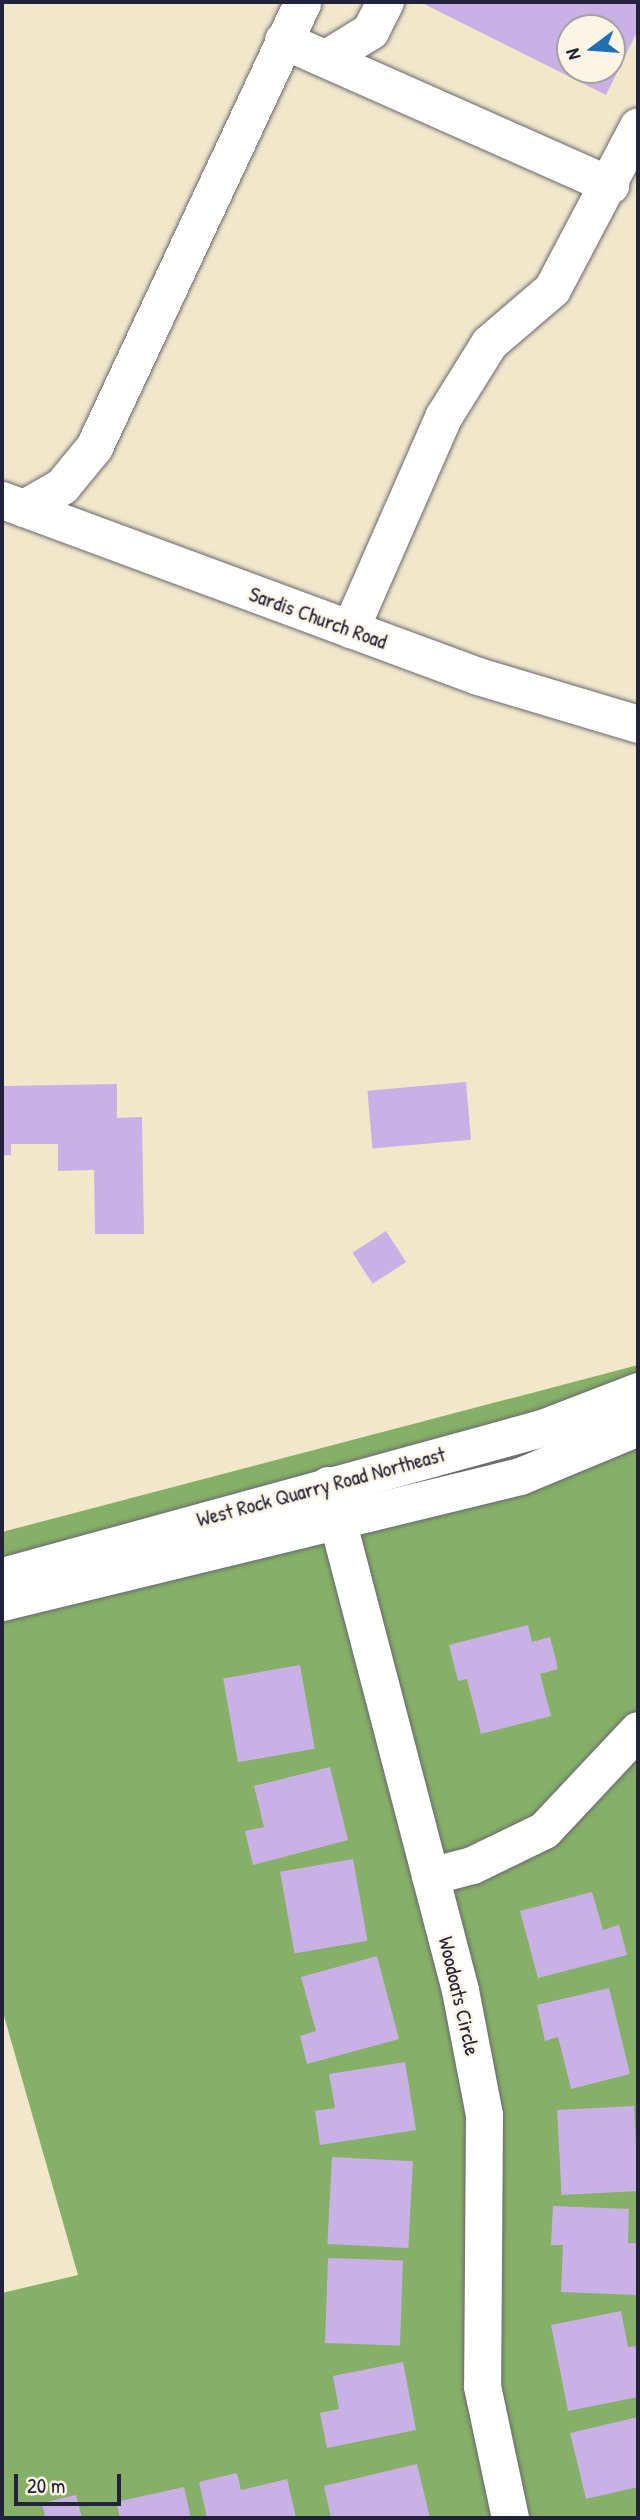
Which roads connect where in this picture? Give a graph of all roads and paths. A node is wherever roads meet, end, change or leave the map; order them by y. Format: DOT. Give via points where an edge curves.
graph roads {
  1 [pos="302,2"];
  2 [pos="384,2"];
  3 [pos="283,40"];
  4 [pos="326,58"];
  5 [pos="638,126"];
  6 [pos="610,185"];
  7 [pos="13,504"];
  8 [pos="349,629"];
  9 [pos="638,724"];
  10 [pos="638,1391"];
  11 [pos="638,1427"];
  12 [pos="328,1485"];
  13 [pos="338,1524"];
  14 [pos="2,1576"];
  15 [pos="2,1602"];
  16 [pos="638,1730"];
  17 [pos="430,1875"];
  18 [pos="510,2518"];
  1 -- 3 [label="street"];
  2 -- 4 [label="street" via="370,32"];
  3 -- 4 [label="street"];
  3 -- 7 [label="street" via="93,447 62,486"];
  4 -- 6 [label="street"];
  5 -- 6 [label="street"];
  6 -- 8 [label="street" via="552,289 489,343 443,417"];
  7 -- 8 [label="street, Sardis Church Road"];
  8 -- 9 [label="street, Sardis Church Road"];
  10 -- 12 [label="street, West Rock Quarry Road Northeast" via="570,1420"];
  11 -- 13 [label="street, West Rock Quarry Road Northeast" via="520,1476"];
  12 -- 13 [label="street, Woodoats Circle"];
  12 -- 14 [label="street, West Rock Quarry Road Northeast"];
  13 -- 15 [label="street, West Rock Quarry Road Northeast"];
  13 -- 17 [label="street, Woodoats Circle"];
  16 -- 17 [label="street" via="544,1830 472,1865"];
  17 -- 18 [label="street, Woodoats Circle" via="484,2115 482,2386"];
}
